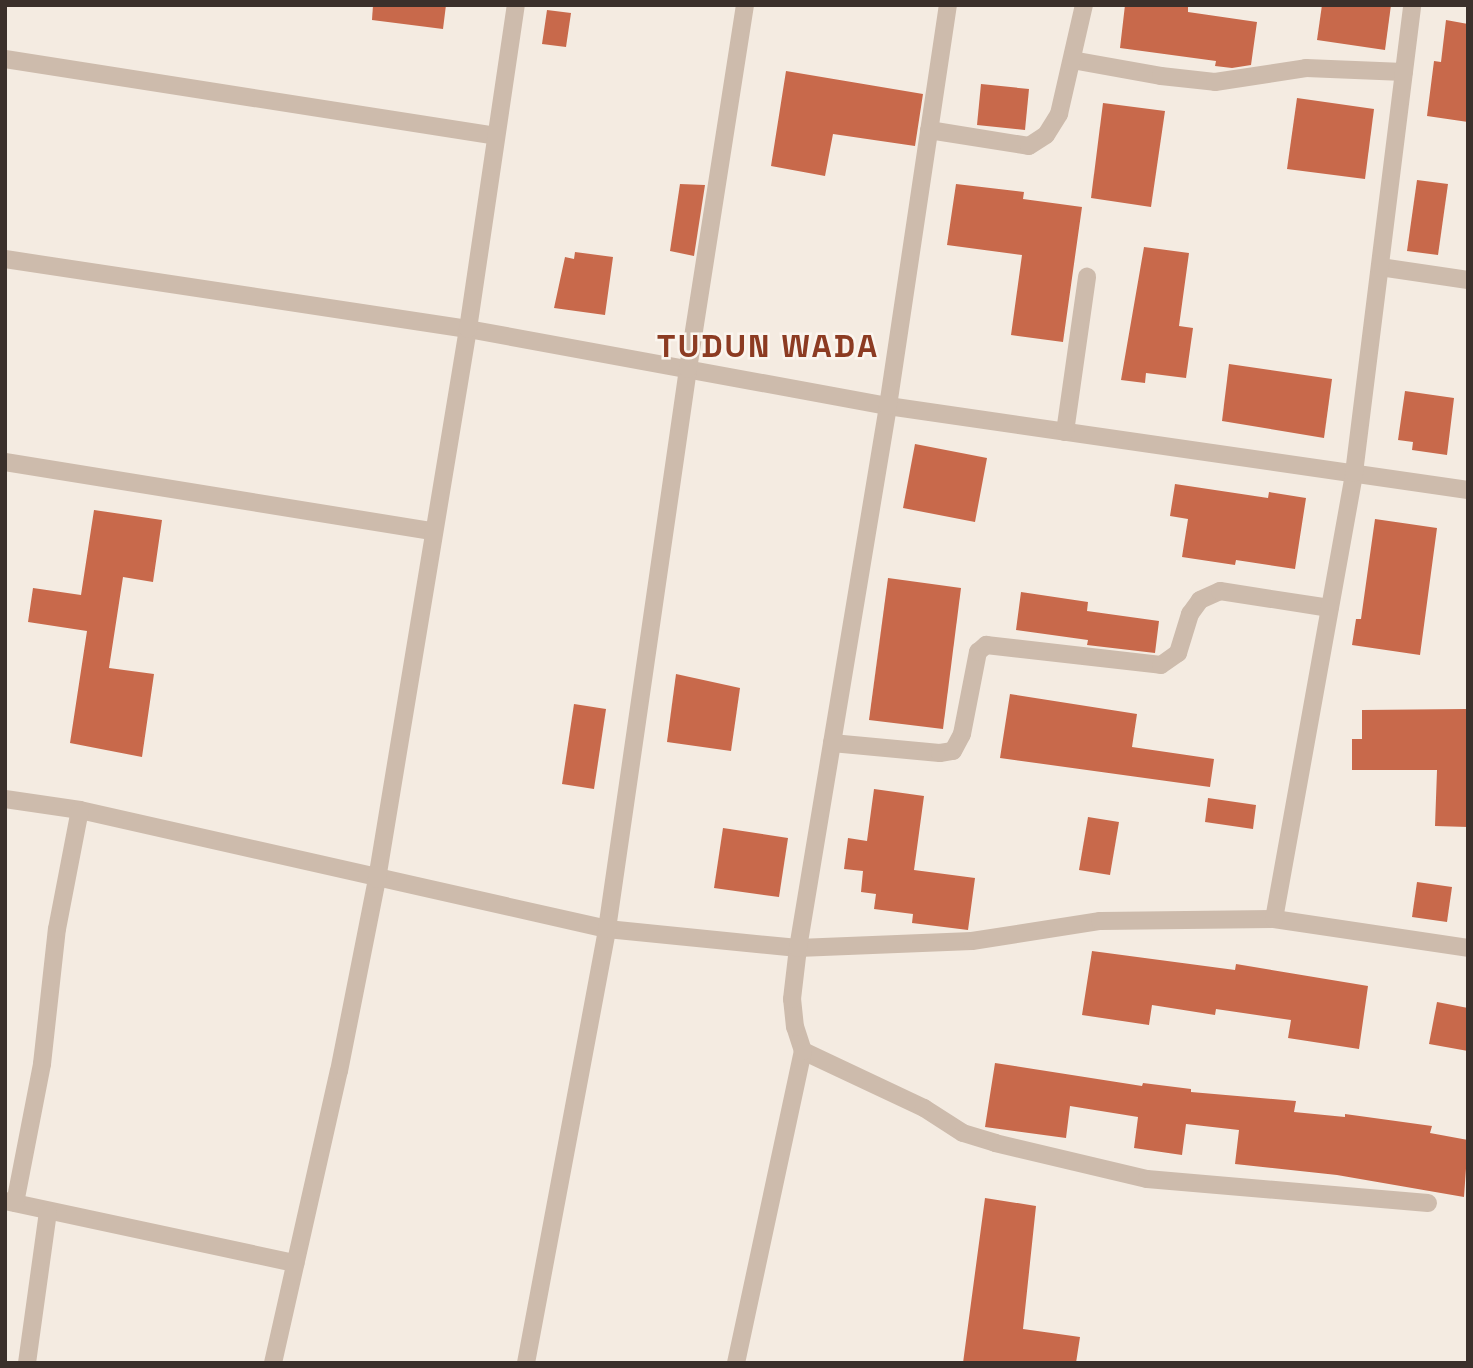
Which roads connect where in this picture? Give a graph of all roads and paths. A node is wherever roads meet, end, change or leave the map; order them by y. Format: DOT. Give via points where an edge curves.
graph roads {
  1 [pos="516,5"];
  2 [pos="745,5"];
  3 [pos="948,5"];
  4 [pos="1084,5"];
  5 [pos="1412,5"];
  6 [pos="5,58"];
  7 [pos="1072,60"];
  8 [pos="1404,72"];
  9 [pos="929,130"];
  10 [pos="496,136"];
  11 [pos="5,258"];
  12 [pos="1380,267"];
  13 [pos="1087,277"];
  14 [pos="1468,279"];
  15 [pos="468,329"];
  16 [pos="688,369"];
  17 [pos="888,406"];
  18 [pos="1065,432"];
  19 [pos="5,463"];
  20 [pos="1354,473"];
  21 [pos="1468,490"];
  22 [pos="433,531"];
  23 [pos="1330,608"];
  24 [pos="832,743"];
  25 [pos="5,799"];
  26 [pos="80,810"];
  27 [pos="377,879"];
  28 [pos="1275,919"];
  29 [pos="607,929"];
  30 [pos="798,948"];
  31 [pos="1468,948"];
  32 [pos="803,1051"];
  33 [pos="10,1202"];
  34 [pos="1427,1203"];
  35 [pos="48,1212"];
  36 [pos="295,1264"];
  37 [pos="27,1363"];
  38 [pos="273,1363"];
  39 [pos="526,1363"];
  40 [pos="736,1363"];
  1 -- 10 [label="street"];
  2 -- 16 [label="street"];
  3 -- 9 [label="street"];
  4 -- 7 [label="street"];
  5 -- 8 [label="street"];
  6 -- 10 [label="street"];
  7 -- 8 [label="street" via="1215,82 1306,68"];
  7 -- 9 [label="street" via="1059,114 1046,135 1030,146"];
  8 -- 12 [label="street"];
  9 -- 17 [label="street"];
  10 -- 15 [label="street"];
  11 -- 15 [label="street"];
  12 -- 14 [label="street"];
  12 -- 20 [label="street"];
  13 -- 18 [label="street"];
  15 -- 16 [label="street"];
  15 -- 22 [label="street"];
  16 -- 17 [label="street"];
  16 -- 29 [label="street"];
  17 -- 18 [label="street"];
  17 -- 24 [label="street"];
  18 -- 20 [label="street"];
  19 -- 22 [label="street"];
  20 -- 21 [label="street"];
  20 -- 23 [label="street"];
  22 -- 27 [label="street"];
  23 -- 24 [label="street" via="1220,591 1200,600 1190,614 1178,653 1161,664 986,645 978,652 962,734 953,751"];
  23 -- 28 [label="street"];
  24 -- 30 [label="street"];
  25 -- 26 [label="street"];
  26 -- 27 [label="street"];
  26 -- 33 [label="street" via="57,929 42,1065"];
  27 -- 29 [label="street"];
  27 -- 36 [label="street"];
  28 -- 30 [label="street" via="1100,921 972,941"];
  28 -- 31 [label="street"];
  29 -- 30 [label="street"];
  29 -- 39 [label="street"];
  30 -- 32 [label="street" via="792,999"];
  32 -- 34 [label="street" via="925,1108 963,1133 995,1143 1147,1179"];
  32 -- 40 [label="street"];
  33 -- 35 [label="street"];
  35 -- 36 [label="street"];
  35 -- 37 [label="street"];
  36 -- 38 [label="street"];
}
